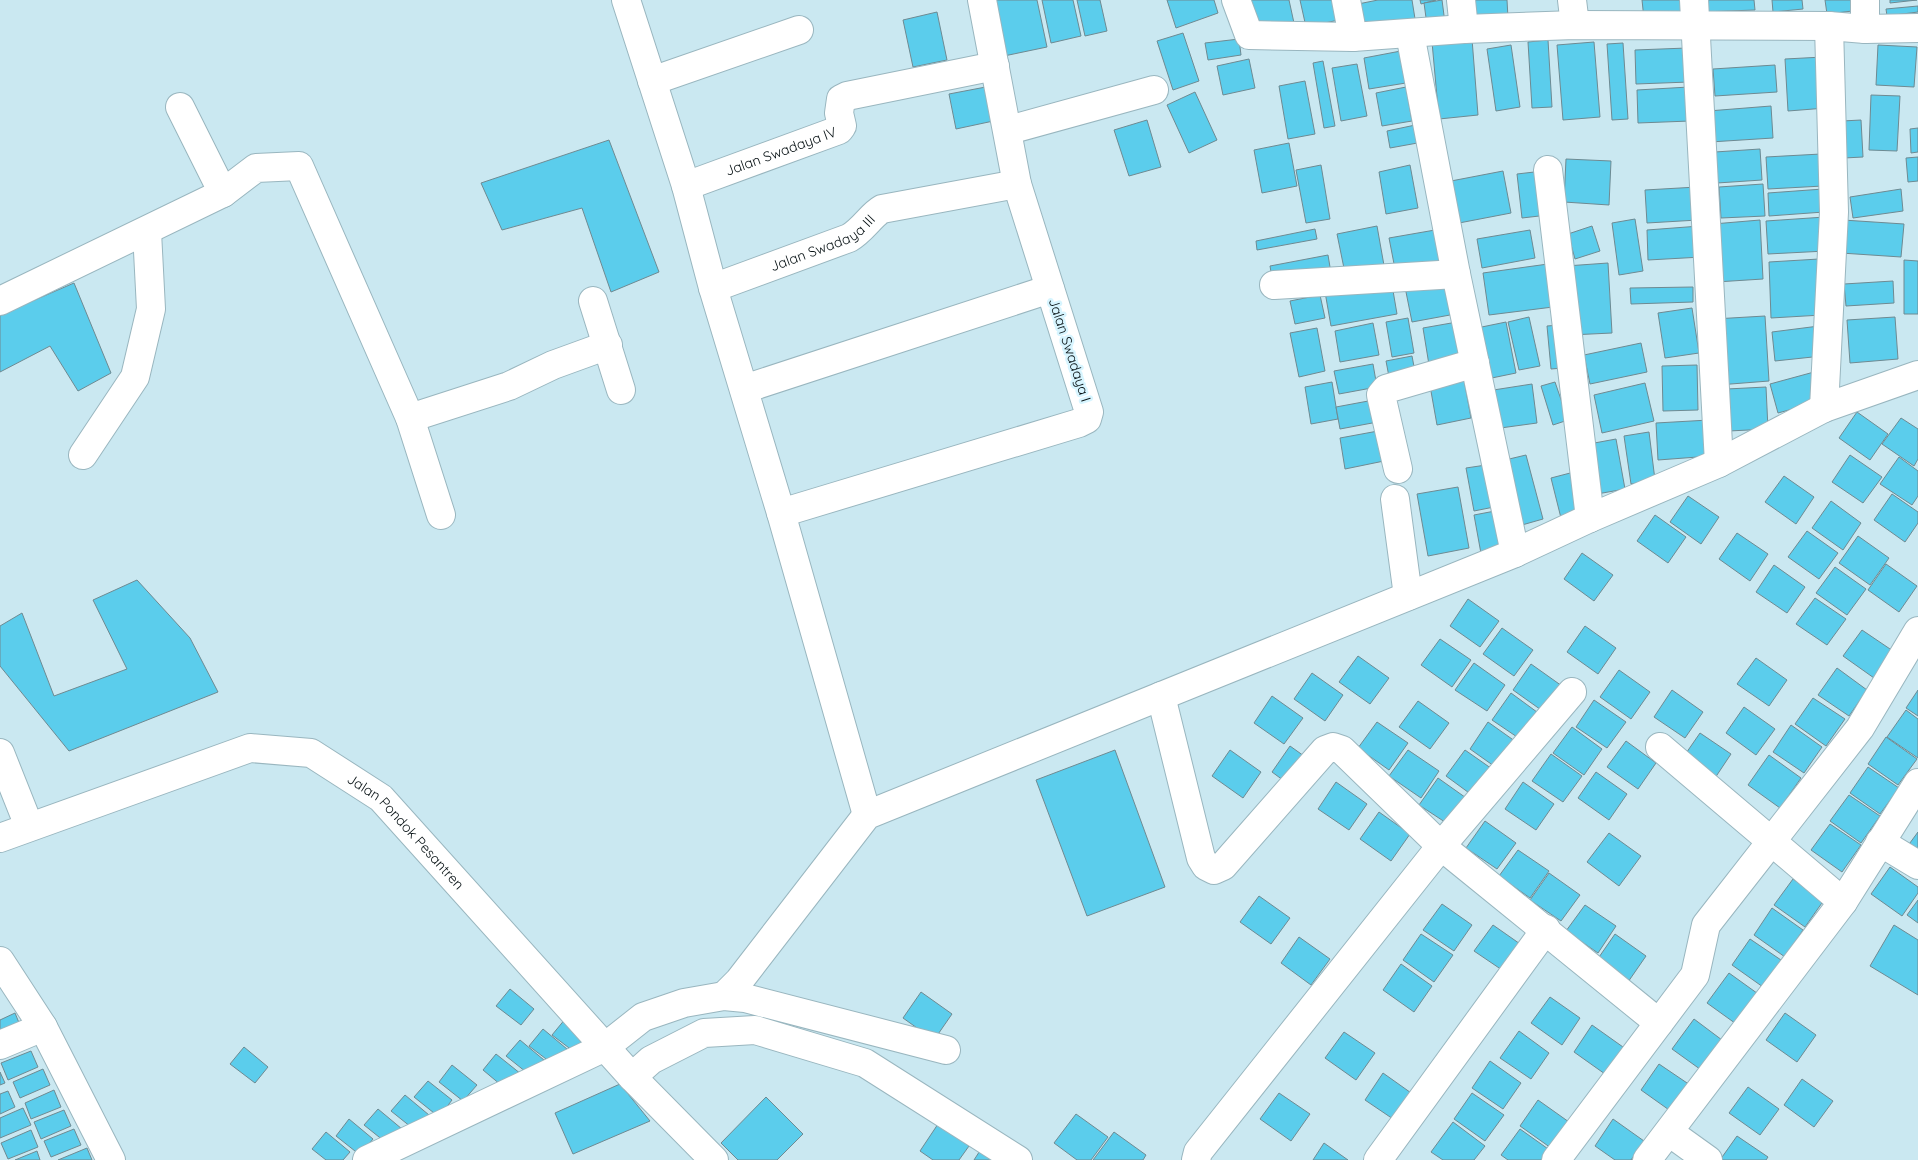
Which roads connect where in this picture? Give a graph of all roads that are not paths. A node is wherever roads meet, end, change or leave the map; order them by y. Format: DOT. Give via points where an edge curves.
graph roads {
  1 [pos="626,0"];
  2 [pos="982,0"];
  3 [pos="1236,0"];
  4 [pos="1346,0"];
  5 [pos="1461,0"];
  6 [pos="1866,0"];
  7 [pos="1574,12"];
  8 [pos="1695,13"];
  9 [pos="1828,26"];
  10 [pos="1918,28"];
  11 [pos="1464,29"];
  12 [pos="799,30"];
  13 [pos="1865,30"];
  14 [pos="1410,34"];
  15 [pos="1354,37"];
  16 [pos="995,66"];
  17 [pos="652,81"];
  18 [pos="1154,90"];
  19 [pos="180,107"];
  20 [pos="1008,130"];
  21 [pos="1548,170"];
  22 [pos="1018,184"];
  23 [pos="686,186"];
  24 [pos="223,193"];
  25 [pos="147,232"];
  26 [pos="1456,274"];
  27 [pos="1274,286"];
  28 [pos="713,288"];
  29 [pos="1050,289"];
  30 [pos="0,301"];
  31 [pos="593,301"];
  32 [pos="608,345"];
  33 [pos="1475,363"];
  34 [pos="1918,375"];
  35 [pos="744,389"];
  36 [pos="620,390"];
  37 [pos="1824,408"];
  38 [pos="410,418"];
  39 [pos="83,455"];
  40 [pos="1719,463"];
  41 [pos="1398,469"];
  42 [pos="1395,499"];
  43 [pos="781,513"];
  44 [pos="441,515"];
  45 [pos="1590,518"];
  46 [pos="1515,553"];
  47 [pos="1408,596"];
  48 [pos="1918,631"];
  49 [pos="1572,692"];
  50 [pos="1161,696"];
  51 [pos="1660,747"];
  52 [pos="0,752"];
  53 [pos="1918,783"];
  54 [pos="867,815"];
  55 [pos="29,826"];
  56 [pos="0,838"];
  57 [pos="1772,839"];
  58 [pos="1880,842"];
  59 [pos="1441,846"];
  60 [pos="1918,865"];
  61 [pos="1843,902"];
  62 [pos="1546,929"];
  63 [pos="0,961"];
  64 [pos="724,996"];
  65 [pos="1659,1023"];
  66 [pos="43,1027"];
  67 [pos="0,1046"];
  68 [pos="607,1049"];
  69 [pos="946,1050"];
  70 [pos="631,1076"];
  71 [pos="1668,1132"];
  72 [pos="111,1160"];
  73 [pos="367,1160"];
  74 [pos="714,1160"];
  75 [pos="1018,1160"];
  76 [pos="1196,1160"];
  77 [pos="1378,1160"];
  78 [pos="1556,1160"];
  79 [pos="1647,1160"];
  80 [pos="1708,1160"];
  1 -- 17 [label="street"];
  2 -- 16 [label="street, Jalan Swadaya I"];
  3 -- 15 [label="street" via="1249,35"];
  4 -- 15 [label="street"];
  5 -- 11 [label="street"];
  6 -- 13 [label="street"];
  7 -- 8 [label="street"];
  7 -- 11 [label="street"];
  8 -- 9 [label="street"];
  8 -- 40 [label="street"];
  9 -- 13 [label="street"];
  9 -- 37 [label="street" via="1834,212"];
  10 -- 13 [label="street"];
  11 -- 14 [label="street"];
  12 -- 17 [label="street"];
  14 -- 15 [label="street"];
  14 -- 26 [label="street"];
  16 -- 20 [label="street, Jalan Swadaya I"];
  16 -- 23 [label="street, Jalan Swadaya IV" via="847,96 841,99 839,113 842,126 839,130"];
  17 -- 23 [label="street"];
  18 -- 20 [label="street"];
  19 -- 24 [label="street"];
  20 -- 22 [label="street, Jalan Swadaya I"];
  21 -- 45 [label="street"];
  22 -- 28 [label="street, Jalan Swadaya III" via="882,209 849,238"];
  22 -- 29 [label="street, Jalan Swadaya I"];
  23 -- 28 [label="street"];
  24 -- 25 [label="street"];
  24 -- 38 [label="street" via="256,168 299,166"];
  25 -- 30 [label="street"];
  25 -- 39 [label="street" via="151,309 136,377"];
  26 -- 27 [label="street"];
  26 -- 33 [label="street"];
  28 -- 35 [label="street"];
  29 -- 35 [label="street"];
  29 -- 43 [label="street, Jalan Swadaya I" via="1089,412 1087,419"];
  31 -- 32 [label="street"];
  32 -- 36 [label="street"];
  32 -- 38 [label="street" via="553,365 509,386"];
  33 -- 41 [label="street" via="1386,389 1380,395"];
  33 -- 46 [label="street"];
  34 -- 37 [label="street"];
  35 -- 43 [label="street"];
  37 -- 40 [label="street"];
  38 -- 44 [label="street"];
  40 -- 45 [label="street"];
  42 -- 47 [label="street"];
  43 -- 54 [label="street"];
  45 -- 46 [label="street"];
  46 -- 47 [label="street"];
  47 -- 50 [label="street"];
  48 -- 57 [label="street" via="1860,728"];
  49 -- 59 [label="street"];
  50 -- 54 [label="street"];
  50 -- 59 [label="street" via="1200,858 1206,866 1214,870 1223,866 1325,750 1333,747 1342,750"];
  51 -- 57 [label="street"];
  52 -- 55 [label="street"];
  53 -- 58 [label="street"];
  54 -- 64 [label="street"];
  55 -- 56 [label="street, Jalan Pondok Pesantren"];
  55 -- 68 [label="street, Jalan Pondok Pesantren" via="250,748 311,753 381,798"];
  57 -- 61 [label="street"];
  57 -- 65 [label="street" via="1706,926 1695,975"];
  58 -- 60 [label="street"];
  58 -- 61 [label="street"];
  59 -- 62 [label="street"];
  59 -- 76 [label="street" via="1198,1152"];
  61 -- 71 [label="street"];
  62 -- 65 [label="street"];
  62 -- 77 [label="street"];
  63 -- 66 [label="street"];
  64 -- 68 [label="street" via="684,1003 642,1017"];
  64 -- 69 [label="street" via="745,998"];
  65 -- 78 [label="street"];
  66 -- 67 [label="street"];
  66 -- 72 [label="street"];
  68 -- 70 [label="street, Jalan Pondok Pesantren"];
  68 -- 73 [label="street"];
  70 -- 74 [label="street, Jalan Pondok Pesantren"];
  70 -- 75 [label="street" via="651,1060 704,1033 755,1030 865,1063"];
  71 -- 79 [label="street"];
  71 -- 80 [label="street"];
}
